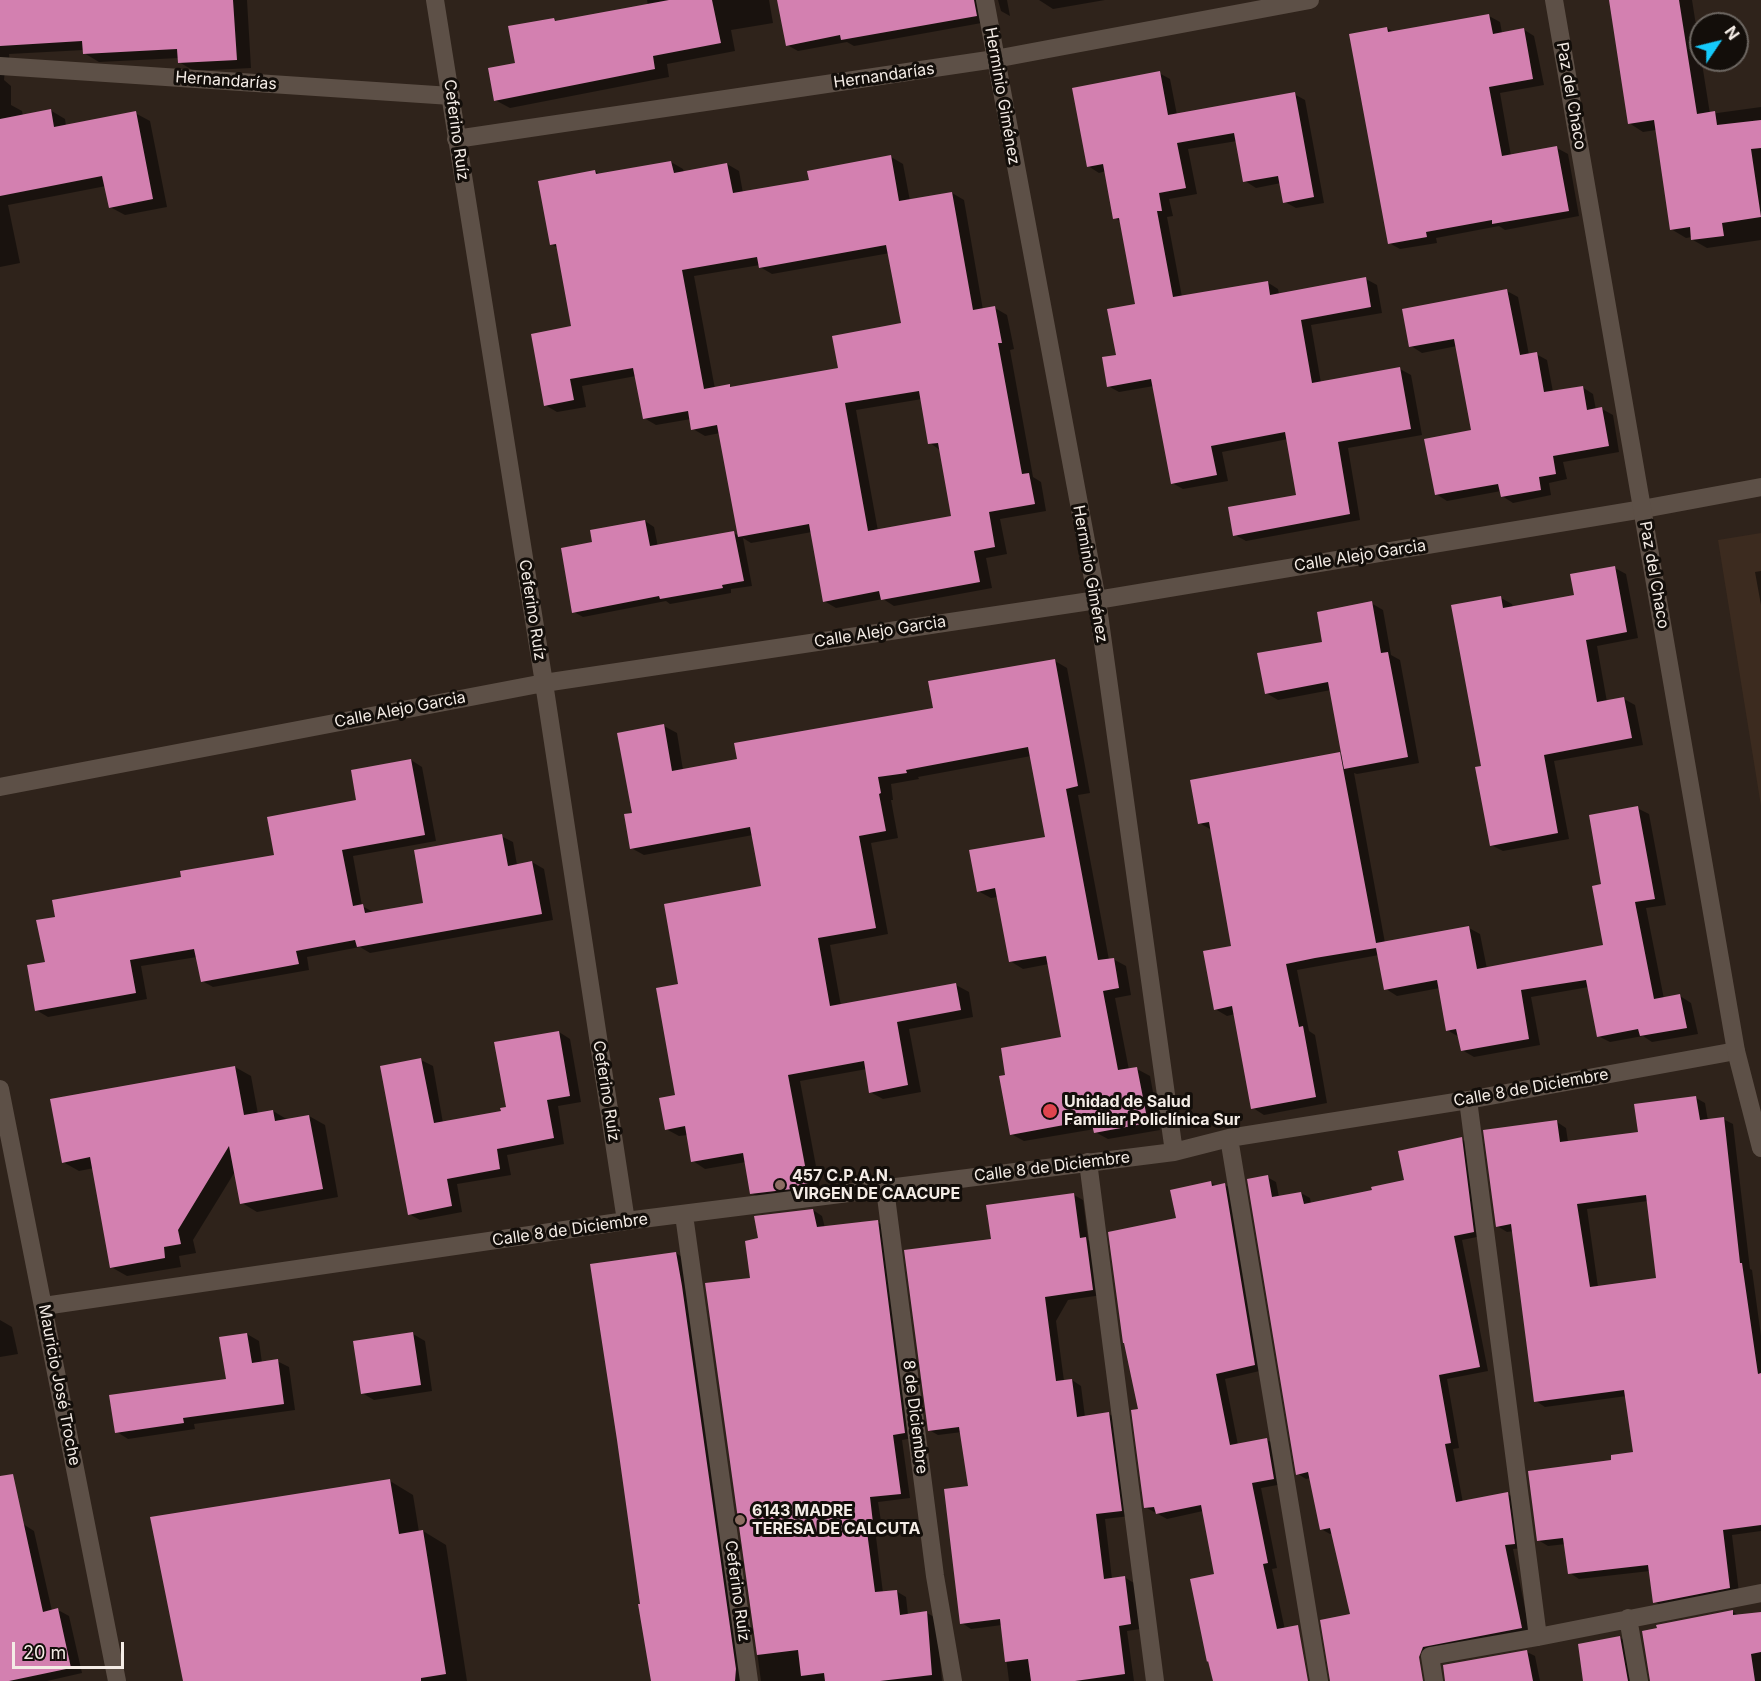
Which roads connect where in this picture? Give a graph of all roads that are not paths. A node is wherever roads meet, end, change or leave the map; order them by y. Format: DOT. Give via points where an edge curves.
graph roads {
  1 [pos="435,0"];
  2 [pos="985,0"];
  3 [pos="1310,0"];
  4 [pos="1554,0"];
  5 [pos="995,59"];
  6 [pos="0,66"];
  7 [pos="451,96"];
  8 [pos="456,139"];
  9 [pos="1761,487"];
  10 [pos="1643,509"];
  11 [pos="1096,600"];
  12 [pos="544,683"];
  13 [pos="0,786"];
  14 [pos="1736,1051"];
  15 [pos="0,1089"];
  16 [pos="1468,1100"];
  17 [pos="1760,1136"];
  18 [pos="1228,1138"];
  19 [pos="1173,1152"];
  20 [pos="1088,1162"];
  21 [pos="885,1189"];
  22 [pos="684,1215"];
  23 [pos="626,1221"];
  24 [pos="44,1306"];
  25 [pos="1761,1593"];
  26 [pos="1629,1618"];
  27 [pos="1538,1637"];
  28 [pos="117,1681"];
  29 [pos="749,1681"];
  30 [pos="953,1681"];
  31 [pos="1155,1681"];
  32 [pos="1319,1681"];
  33 [pos="1434,1681"];
  34 [pos="1639,1681"];
  1 -- 7 [label="street, Ceferino Ruíz"];
  2 -- 5 [label="street, Herminio Giménez"];
  3 -- 5 [label="street, Hernandarías"];
  4 -- 10 [label="street, Paz del Chaco"];
  5 -- 8 [label="street, Hernandarías"];
  5 -- 11 [label="street, Herminio Giménez"];
  6 -- 7 [label="street, Hernandarías"];
  7 -- 8 [label="street, Ceferino Ruíz"];
  8 -- 12 [label="street, Ceferino Ruíz"];
  9 -- 10 [label="street, Calle Alejo Garcia"];
  10 -- 11 [label="street, Calle Alejo Garcia"];
  10 -- 14 [label="street, Paz del Chaco"];
  11 -- 12 [label="street, Calle Alejo Garcia"];
  11 -- 19 [label="street, Herminio Giménez"];
  12 -- 13 [label="street, Calle Alejo Garcia"];
  12 -- 23 [label="street, Ceferino Ruíz"];
  14 -- 16 [label="street, Calle 8 de Diciembre"];
  14 -- 17 [label="street, Paz del Chaco"];
  15 -- 24 [label="street, Mauricio José Troche"];
  16 -- 18 [label="street, Calle 8 de Diciembre"];
  16 -- 27 [label="street"];
  18 -- 19 [label="street, Calle 8 de Diciembre"];
  18 -- 32 [label="street"];
  19 -- 20 [label="street, Calle 8 de Diciembre"];
  20 -- 21 [label="street, Calle 8 de Diciembre"];
  20 -- 31 [label="street"];
  21 -- 22 [label="street, Calle 8 de Diciembre"];
  21 -- 30 [label="street, 8 de Diciembre"];
  22 -- 23 [label="street, Calle 8 de Diciembre"];
  22 -- 29 [label="street, Ceferino Ruíz"];
  23 -- 24 [label="street, Calle 8 de Diciembre"];
  24 -- 28 [label="street, Mauricio José Troche"];
  25 -- 26 [label="street"];
  26 -- 27 [label="street"];
  26 -- 34 [label="street"];
  27 -- 33 [label="street" via="1430,1656"];
}
